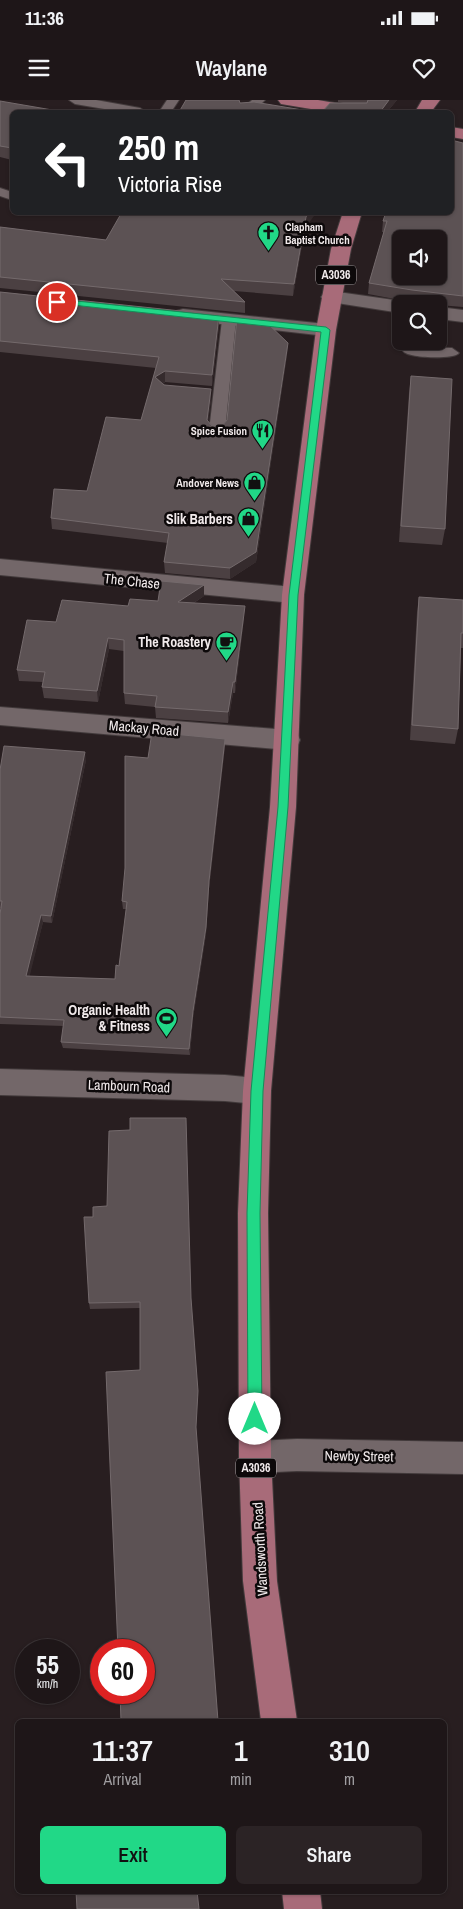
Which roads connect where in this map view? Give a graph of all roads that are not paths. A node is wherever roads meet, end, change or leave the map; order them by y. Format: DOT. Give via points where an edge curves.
graph roads {
  1 [pos="75,100"];
  2 [pos="259,100"];
  3 [pos="287,100"];
  4 [pos="129,110"];
  5 [pos="248,110"];
  6 [pos="345,110"];
  7 [pos="352,215"];
  8 [pos="331,298"];
  9 [pos="392,306"];
  10 [pos="162,313"];
  11 [pos="447,314"];
  12 [pos="463,316"];
  13 [pos="229,320"];
  14 [pos="326,330"];
  15 [pos="410,350"];
  16 [pos="452,353"];
  17 [pos="202,392"];
  18 [pos="221,394"];
  19 [pos="217,431"];
  20 [pos="0,567"];
  21 [pos="294,595"];
  22 [pos="0,716"];
  23 [pos="288,740"];
  24 [pos="0,1082"];
  25 [pos="257,1091"];
  26 [pos="256,1457"];
  27 [pos="463,1458"];
  28 [pos="279,1719"];
  29 [pos="301,1894"];
  30 [pos="303,1909"];
  1 -- 4 [label="lane"];
  2 -- 5 [label="lane"];
  3 -- 6 [label="main road"];
  7 -- 8 [label="main road, Wandsworth Road / A3036"];
  8 -- 9 [label="street"];
  8 -- 14 [label="main road, Wandsworth Road / A3036"];
  10 -- 13 [label="street"];
  11 -- 12 [label="street"];
  13 -- 14 [label="street"];
  13 -- 18 [label="lane"];
  14 -- 21 [label="main road, Wandsworth Road / A3036"];
  15 -- 16 [label="lane"];
  17 -- 18 [label="lane"];
  18 -- 19 [label="lane"];
  20 -- 21 [label="street, The Chase"];
  21 -- 23 [label="main road, Wandsworth Road / A3036"];
  22 -- 23 [label="street, Mackay Road"];
  23 -- 25 [label="main road, Wandsworth Road / A3036"];
  24 -- 25 [label="street, Lambourn Road"];
  25 -- 26 [label="main road, Wandsworth Road / A3036" via="253,1213"];
  26 -- 27 [label="street, Newby Street"];
  26 -- 28 [label="main road, Wandsworth Road / A3036" via="260,1581"];
  29 -- 30 [label="main road"];
}
